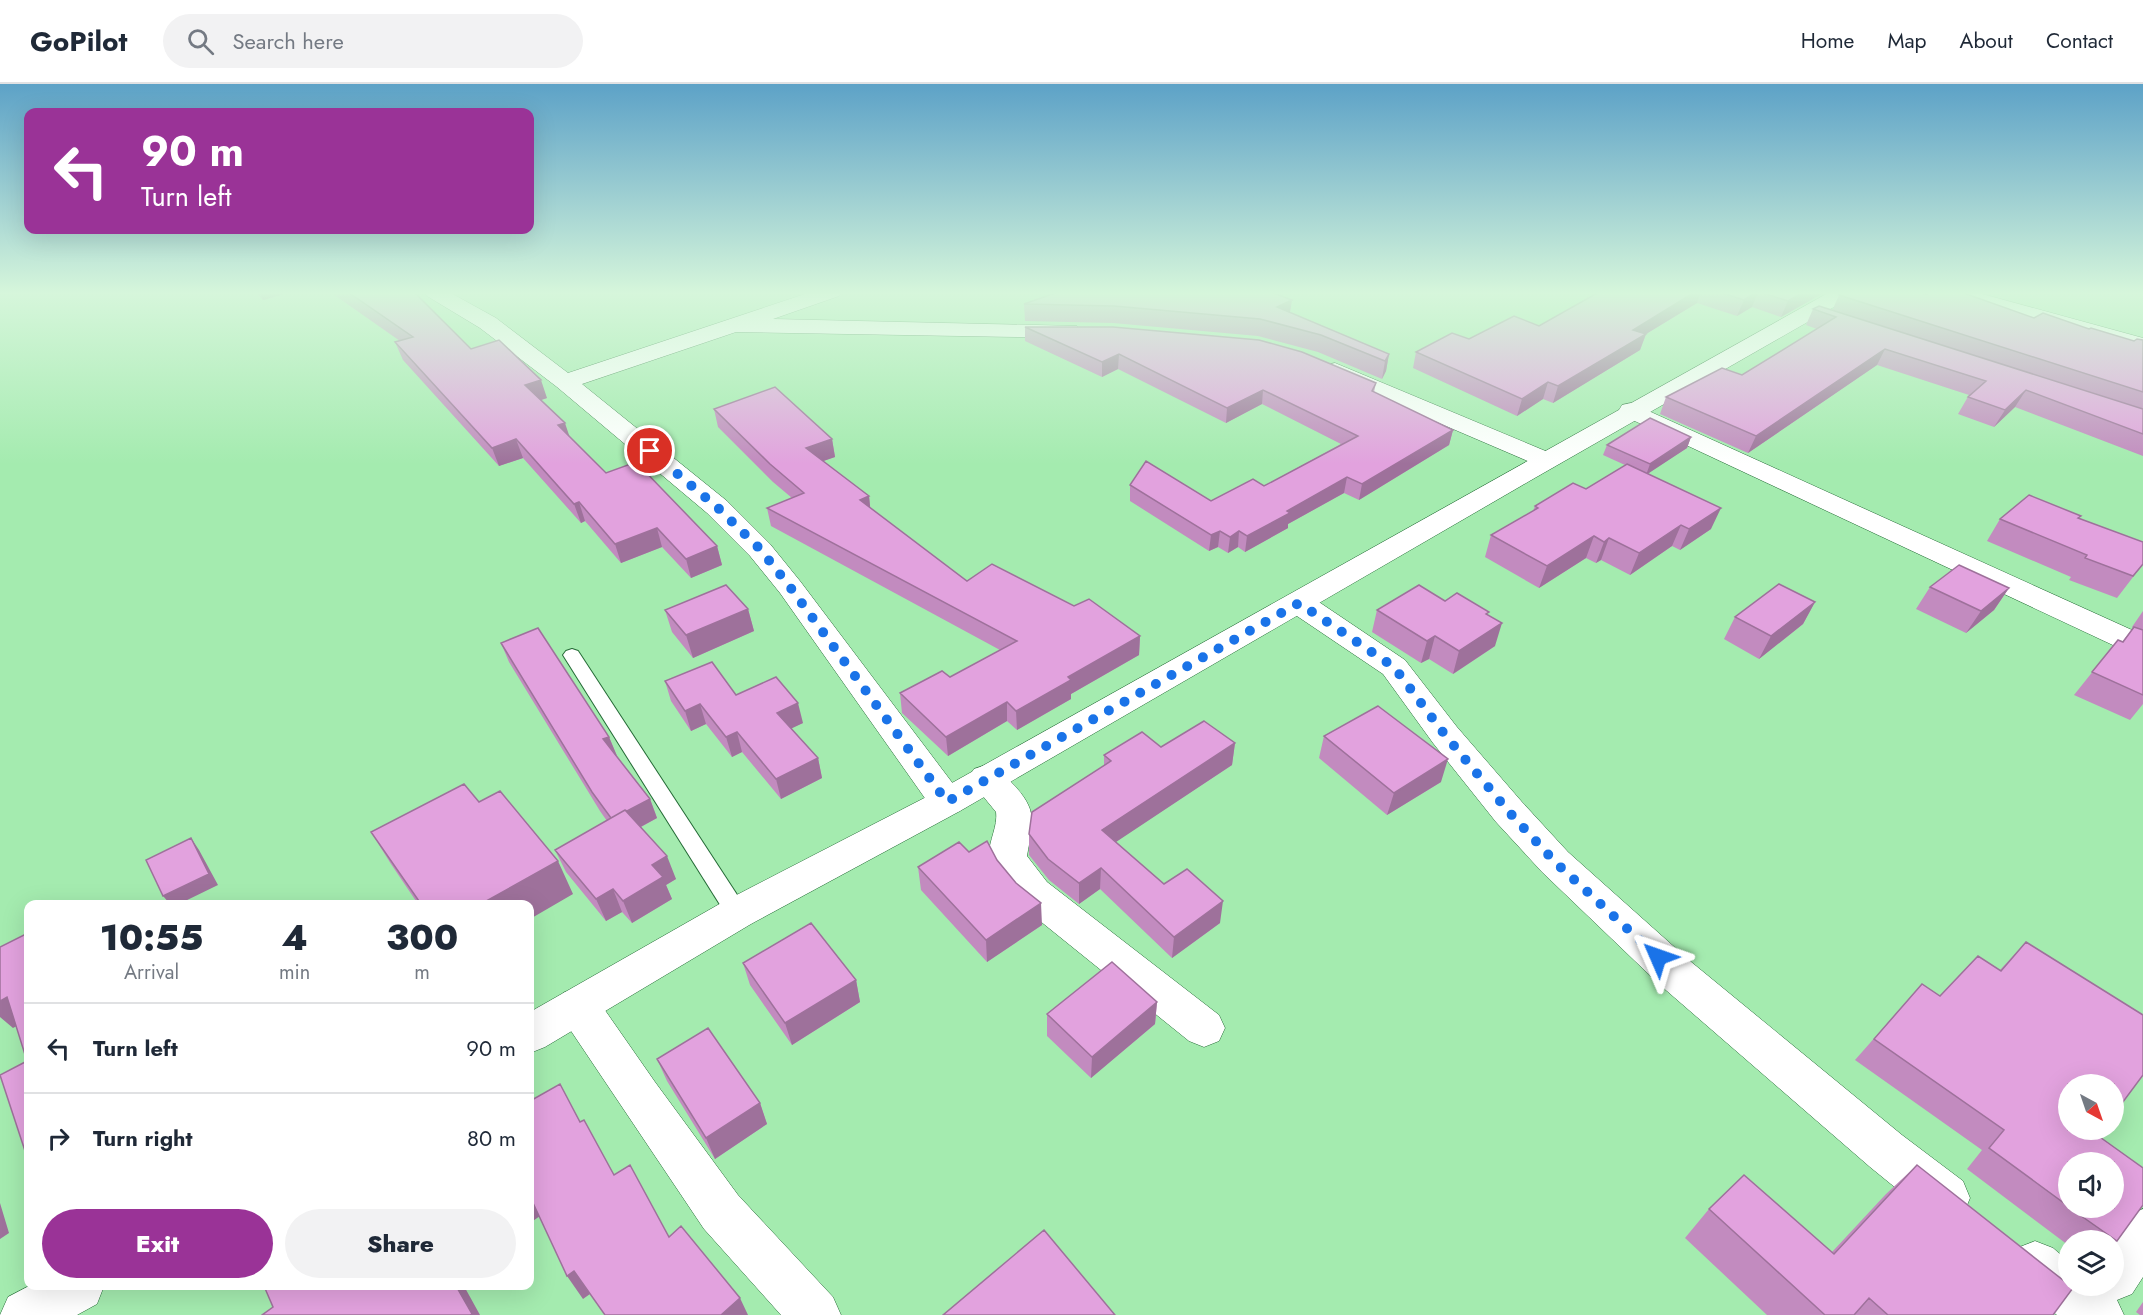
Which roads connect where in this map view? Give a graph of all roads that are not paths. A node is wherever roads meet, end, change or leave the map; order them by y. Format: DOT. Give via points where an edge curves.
graph roads {
  1 [pos="523,349"];
  2 [pos="661,349"];
  3 [pos="1747,349"];
  4 [pos="1320,363"];
  5 [pos="565,382"];
  6 [pos="1638,414"];
  7 [pos="1546,460"];
  8 [pos="1299,603"];
  9 [pos="2143,647"];
  10 [pos="572,656"];
  11 [pos="986,778"];
  12 [pos="947,802"];
  13 [pos="737,913"];
  14 [pos="578,1006"];
  15 [pos="1204,1028"];
  16 [pos="534,1032"];
  17 [pos="2143,1233"];
  18 [pos="2124,1263"];
  19 [pos="2058,1271"];
  20 [pos="71,1290"];
  21 [pos="26,1315"];
  22 [pos="815,1315"];
  1 -- 5 [label="street"];
  2 -- 5 [label="street"];
  3 -- 6 [label="street"];
  4 -- 7 [label="street"];
  5 -- 12 [label="street" via="717,507 760,549"];
  6 -- 7 [label="street"];
  6 -- 9 [label="street"];
  7 -- 8 [label="street"];
  8 -- 11 [label="street"];
  8 -- 19 [label="street" via="1394,667 1509,812 1555,862 1666,965 1886,1151 1993,1234"];
  10 -- 13 [label="lane"];
  11 -- 12 [label="street"];
  11 -- 15 [label="street" via="1014,807 1008,856 1033,893"];
  12 -- 13 [label="street"];
  13 -- 14 [label="street"];
  14 -- 16 [label="street"];
  14 -- 22 [label="street" via="722,1212"];
  17 -- 18 [label="street"];
  20 -- 21 [label="street"];
}
